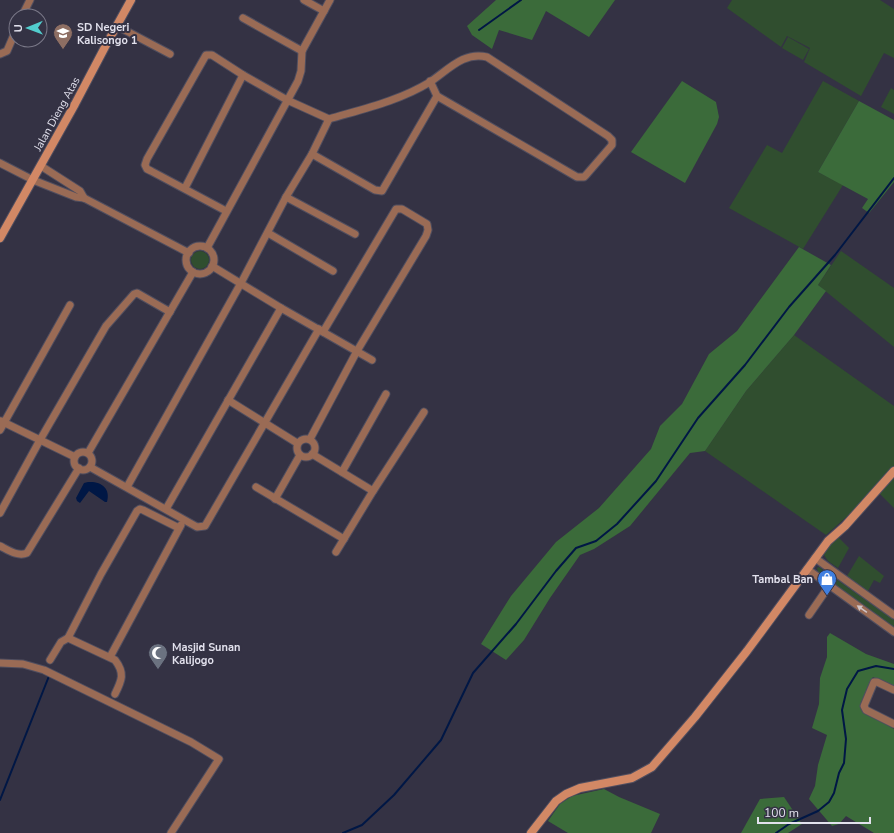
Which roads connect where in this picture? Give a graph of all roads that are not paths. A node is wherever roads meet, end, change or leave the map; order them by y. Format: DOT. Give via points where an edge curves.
graph roads {
  1 [pos="131,0"];
  2 [pos="304,0"];
  3 [pos="330,0"];
  4 [pos="324,11"];
  5 [pos="243,18"];
  6 [pos="117,26"];
  7 [pos="8,48"];
  8 [pos="302,51"];
  9 [pos="0,54"];
  10 [pos="170,54"];
  11 [pos="243,75"];
  12 [pos="430,81"];
  13 [pos="437,96"];
  14 [pos="287,100"];
  15 [pos="329,119"];
  16 [pos="312,154"];
  17 [pos="0,164"];
  18 [pos="41,166"];
  19 [pos="58,176"];
  20 [pos="33,180"];
  21 [pos="53,188"];
  22 [pos="184,188"];
  23 [pos="286,197"];
  24 [pos="84,198"];
  25 [pos="226,211"];
  26 [pos="1,233"];
  27 [pos="268,233"];
  28 [pos="355,234"];
  29 [pos="207,248"];
  30 [pos="189,253"];
  31 [pos="212,266"];
  32 [pos="333,271"];
  33 [pos="193,272"];
  34 [pos="241,283"];
  35 [pos="70,306"];
  36 [pos="281,308"];
  37 [pos="170,312"];
  38 [pos="321,330"];
  39 [pos="357,351"];
  40 [pos="372,360"];
  41 [pos="386,394"];
  42 [pos="228,400"];
  43 [pos="424,412"];
  44 [pos="1,420"];
  45 [pos="264,423"];
  46 [pos="0,430"];
  47 [pos="310,439"];
  48 [pos="40,440"];
  49 [pos="297,443"];
  50 [pos="88,453"];
  51 [pos="312,454"];
  52 [pos="300,455"];
  53 [pos="75,457"];
  54 [pos="90,467"];
  55 [pos="79,468"];
  56 [pos="894,471"];
  57 [pos="342,472"];
  58 [pos="127,487"];
  59 [pos="256,487"];
  60 [pos="373,491"];
  61 [pos="276,499"];
  62 [pos="166,509"];
  63 [pos="0,513"];
  64 [pos="184,519"];
  65 [pos="179,528"];
  66 [pos="344,539"];
  67 [pos="0,546"];
  68 [pos="336,552"];
  69 [pos="811,564"];
  70 [pos="829,586"];
  71 [pos="809,615"];
  72 [pos="894,616"];
  73 [pos="894,632"];
  74 [pos="68,638"];
  75 [pos="110,657"];
  76 [pos="50,660"];
  77 [pos="0,663"];
  78 [pos="894,690"];
  79 [pos="114,694"];
  80 [pos="894,724"];
  81 [pos="171,833"];
  82 [pos="531,833"];
  1 -- 6 [label="street, Jalan Dieng Atas"];
  2 -- 4 [label="street"];
  3 -- 4 [label="street"];
  4 -- 8 [label="street"];
  5 -- 8 [label="street"];
  6 -- 10 [label="street"];
  6 -- 18 [label="street, Jalan Dieng Atas"];
  7 -- 9 [label="street"];
  8 -- 14 [label="street" via="298,81"];
  11 -- 14 [label="street"];
  11 -- 22 [label="street"];
  11 -- 22 [label="street" via="212,55 206,56 147,159 147,168"];
  12 -- 13 [label="street"];
  12 -- 13 [label="street" via="468,57 487,56 608,136 612,140 612,145 586,176 580,177"];
  12 -- 15 [label="street" via="395,99"];
  13 -- 16 [label="street" via="382,191"];
  14 -- 15 [label="street"];
  14 -- 25 [label="street"];
  15 -- 16 [label="street"];
  16 -- 23 [label="street"];
  17 -- 20 [label="street"];
  18 -- 19 [label="street"];
  18 -- 20 [label="street, Jalan Dieng Atas"];
  19 -- 21 [label="street"];
  19 -- 24 [label="street" via="80,191"];
  20 -- 21 [label="street"];
  20 -- 26 [label="street, Jalan Dieng Atas"];
  21 -- 24 [label="street"];
  22 -- 25 [label="street"];
  23 -- 27 [label="street"];
  23 -- 28 [label="street"];
  24 -- 30 [label="street"];
  25 -- 29 [label="street"];
  27 -- 32 [label="street"];
  27 -- 34 [label="street"];
  29 -- 30 [label="street" via="197,247"];
  29 -- 31 [label="street" via="213,256"];
  30 -- 33 [label="street" via="187,263"];
  31 -- 33 [label="street" via="205,273"];
  31 -- 34 [label="street"];
  33 -- 37 [label="street"];
  34 -- 36 [label="street"];
  34 -- 58 [label="street"];
  35 -- 44 [label="street"];
  36 -- 38 [label="street"];
  36 -- 42 [label="street"];
  37 -- 48 [label="street" via="140,293 134,294 106,326"];
  37 -- 50 [label="street"];
  38 -- 39 [label="street"];
  38 -- 39 [label="street" via="394,211 402,209 427,224 428,230"];
  38 -- 45 [label="street"];
  39 -- 40 [label="street"];
  39 -- 47 [label="street"];
  41 -- 57 [label="street"];
  42 -- 45 [label="street"];
  42 -- 62 [label="street"];
  43 -- 60 [label="street"];
  44 -- 46 [label="street"];
  44 -- 48 [label="street"];
  45 -- 49 [label="street"];
  45 -- 64 [label="street" via="207,524 198,527"];
  47 -- 49 [label="street" via="304,438"];
  47 -- 51 [label="street" via="315,446"];
  48 -- 53 [label="street"];
  48 -- 63 [label="street"];
  49 -- 52 [label="street" via="296,448"];
  50 -- 53 [label="street" via="82,452"];
  50 -- 54 [label="street" via="92,461"];
  51 -- 52 [label="street" via="305,457"];
  51 -- 57 [label="street"];
  52 -- 61 [label="street"];
  53 -- 55 [label="street" via="75,465"];
  54 -- 55 [label="street" via="86,470"];
  54 -- 58 [label="street"];
  55 -- 67 [label="street" via="27,553 18,554"];
  56 -- 69 [label="street" via="845,526 828,541"];
  57 -- 60 [label="street"];
  58 -- 62 [label="street"];
  59 -- 61 [label="street"];
  60 -- 66 [label="street"];
  61 -- 66 [label="street"];
  62 -- 64 [label="street"];
  64 -- 65 [label="street"];
  65 -- 74 [label="street" via="143,510 137,511"];
  65 -- 75 [label="street"];
  66 -- 68 [label="street"];
  69 -- 70 [label="street"];
  69 -- 72 [label="street"];
  69 -- 82 [label="street" via="747,651 652,768 632,778 580,788 566,794 556,802"];
  70 -- 71 [label="street"];
  73 -- 70 [label="street, one-way"];
  74 -- 75 [label="street"];
  74 -- 76 [label="street" via="61,642"];
  75 -- 79 [label="street" via="120,666 122,673"];
  77 -- 81 [label="street" via="23,664 44,670 191,742 219,759"];
  78 -- 80 [label="street" via="874,682 864,706 866,710"];
}
